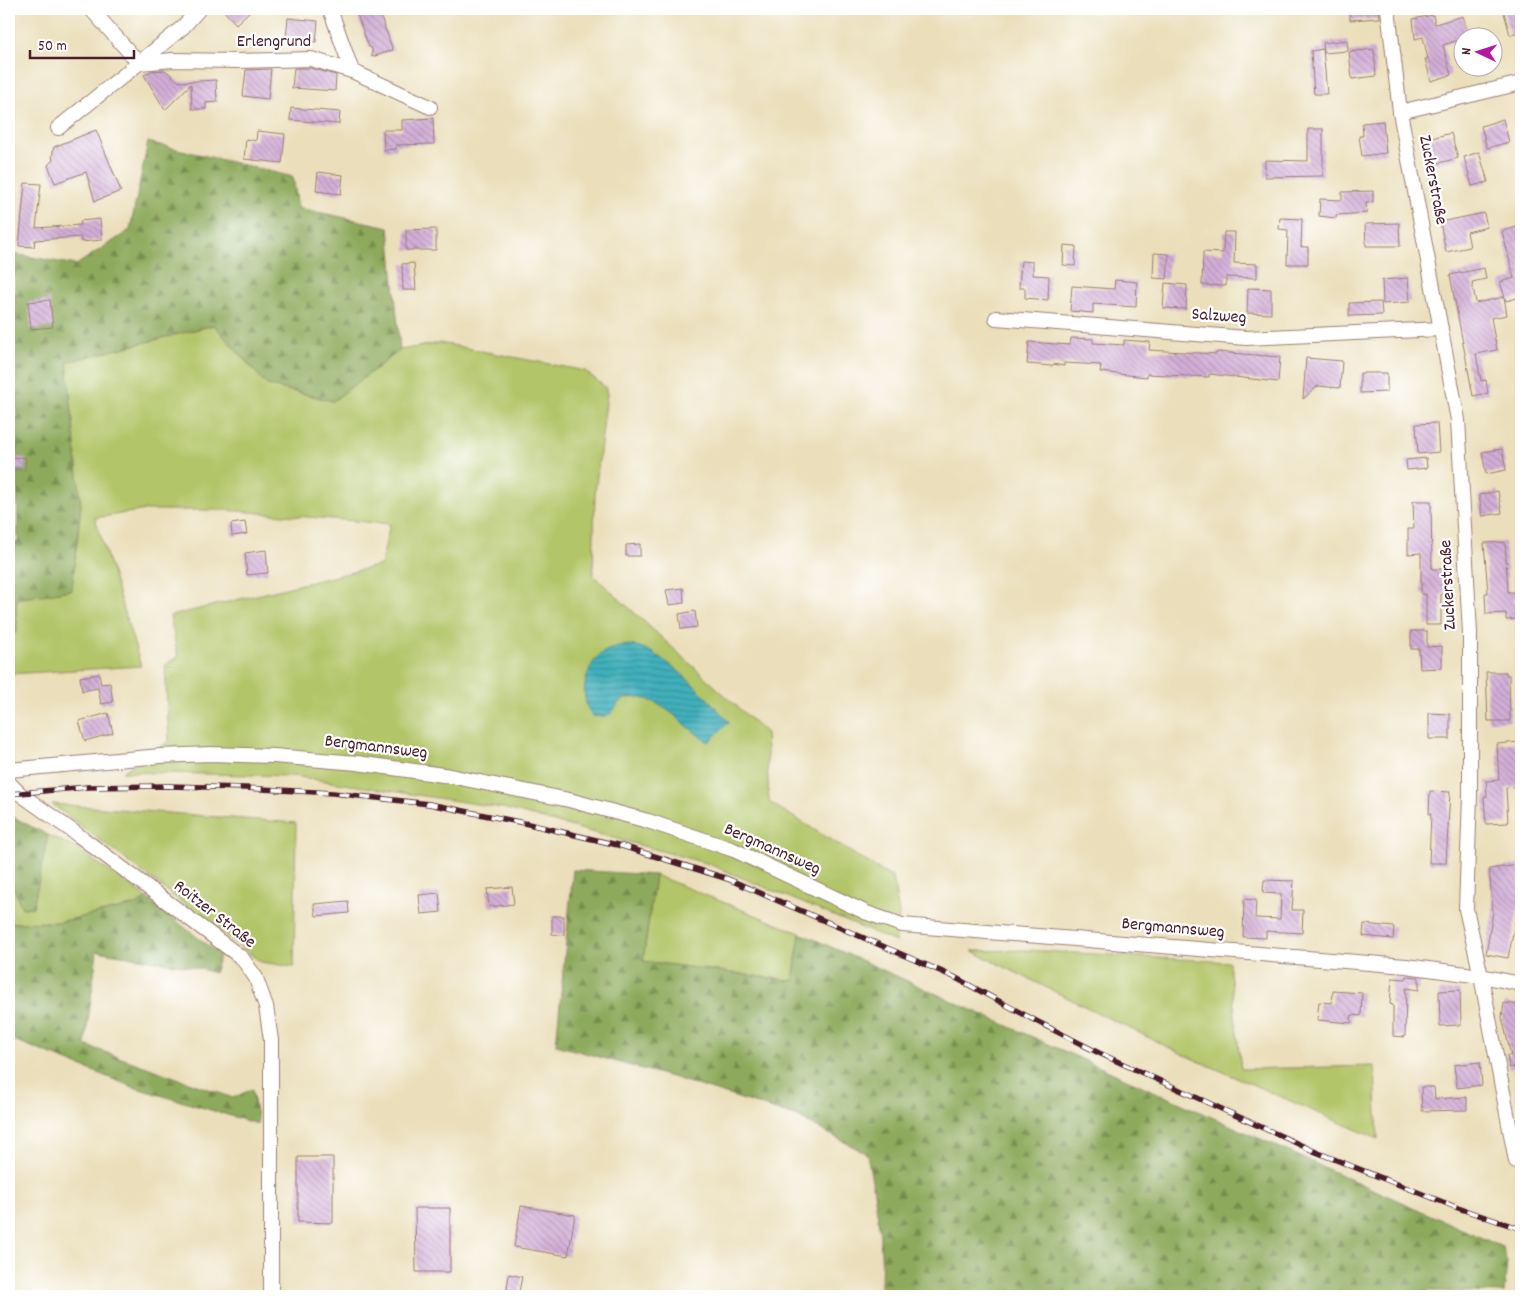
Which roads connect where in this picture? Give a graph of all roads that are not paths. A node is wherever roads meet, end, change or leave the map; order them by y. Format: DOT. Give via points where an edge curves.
graph roads {
  1 [pos="91,9"];
  2 [pos="199,9"];
  3 [pos="330,9"];
  4 [pos="1388,9"];
  5 [pos="139,63"];
  6 [pos="352,71"];
  7 [pos="1521,83"];
  8 [pos="430,107"];
  9 [pos="1400,112"];
  10 [pos="58,128"];
  11 [pos="996,318"];
  12 [pos="1441,329"];
  13 [pos="9,770"];
  14 [pos="9,783"];
  15 [pos="1481,976"];
  16 [pos="1521,984"];
  17 [pos="1516,1161"];
  18 [pos="271,1296"];
  1 -- 5 [label="street"];
  2 -- 5 [label="street" via="183,27"];
  3 -- 6 [label="street"];
  4 -- 9 [label="street, Zuckerstraße"];
  5 -- 6 [label="street, Erlengrund" via="311,59"];
  5 -- 10 [label="street"];
  6 -- 8 [label="street, Erlengrund"];
  7 -- 9 [label="street"];
  9 -- 12 [label="street, Zuckerstraße"];
  11 -- 12 [label="street, Salzweg" via="1246,338"];
  12 -- 15 [label="street, Zuckerstraße" via="1458,420 1470,633 1466,908"];
  13 -- 15 [label="street, Bergmannsweg" via="210,754 357,763 450,776 569,800 648,821 734,850 866,913 902,925 1406,966"];
  14 -- 18 [label="street, Roitzer Straße" via="242,958 256,978 266,1006 271,1040"];
  15 -- 16 [label="street, Bergmannsweg"];
  15 -- 17 [label="street, Zuckerstraße"];
}
